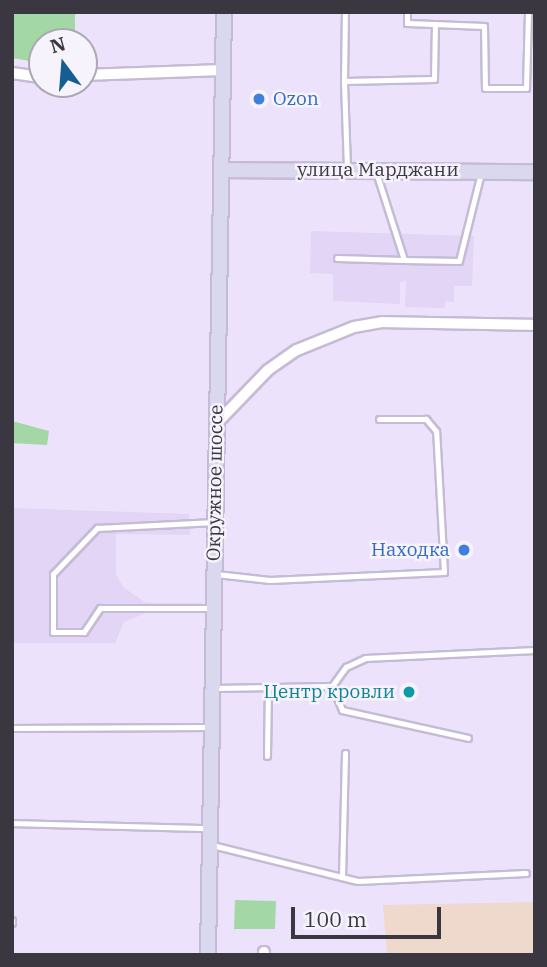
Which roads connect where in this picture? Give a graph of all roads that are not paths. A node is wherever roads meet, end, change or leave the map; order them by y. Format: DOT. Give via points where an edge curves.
graph roads {
  1 [pos="224,12"];
  2 [pos="345,12"];
  3 [pos="407,12"];
  4 [pos="528,12"];
  5 [pos="435,24"];
  6 [pos="223,70"];
  7 [pos="98,74"];
  8 [pos="344,81"];
  9 [pos="347,168"];
  10 [pos="376,169"];
  11 [pos="221,170"];
  12 [pos="482,171"];
  13 [pos="535,172"];
  14 [pos="337,258"];
  15 [pos="404,260"];
  16 [pos="535,325"];
  17 [pos="379,419"];
  18 [pos="216,424"];
  19 [pos="215,522"];
  20 [pos="213,573"];
  21 [pos="213,608"];
  22 [pos="535,650"];
  23 [pos="332,686"];
  24 [pos="268,687"];
  25 [pos="212,688"];
  26 [pos="212,727"];
  27 [pos="12,728"];
  28 [pos="468,738"];
  29 [pos="345,753"];
  30 [pos="267,756"];
  31 [pos="12,823"];
  32 [pos="211,828"];
  33 [pos="211,845"];
  34 [pos="526,873"];
  35 [pos="342,877"];
  36 [pos="208,955"];
  1 -- 6 [label="street, Окружное шоссе"];
  2 -- 8 [label="lane"];
  3 -- 5 [label="lane" via="407,23"];
  4 -- 5 [label="lane" via="526,88 485,88 484,26"];
  5 -- 8 [label="lane" via="434,79"];
  6 -- 7 [label="street"];
  6 -- 11 [label="street, Окружное шоссе"];
  8 -- 9 [label="lane"];
  9 -- 10 [label="street, улица Марджани"];
  9 -- 11 [label="street, улица Марджани"];
  10 -- 12 [label="street, улица Марджани"];
  10 -- 15 [label="lane"];
  11 -- 18 [label="street, Окружное шоссе"];
  12 -- 13 [label="street, улица Марджани"];
  12 -- 15 [label="lane" via="459,261"];
  14 -- 15 [label="lane"];
  16 -- 18 [label="street" via="382,323 354,327 324,337 278,363"];
  17 -- 20 [label="lane" via="426,419 436,431 444,572 270,580"];
  18 -- 19 [label="street, Окружное шоссе"];
  19 -- 20 [label="street, Окружное шоссе"];
  19 -- 21 [label="lane" via="97,528 53,574 53,632 84,632 100,608"];
  20 -- 21 [label="street, Окружное шоссе"];
  21 -- 25 [label="street, Окружное шоссе"];
  22 -- 23 [label="lane" via="365,658 346,667"];
  23 -- 24 [label="lane"];
  23 -- 28 [label="lane" via="342,710"];
  24 -- 25 [label="lane"];
  24 -- 30 [label="lane"];
  25 -- 26 [label="street, Окружное шоссе"];
  26 -- 27 [label="lane"];
  26 -- 32 [label="street, Окружное шоссе"];
  29 -- 35 [label="lane"];
  31 -- 32 [label="lane"];
  32 -- 33 [label="street, Окружное шоссе"];
  33 -- 35 [label="lane" via="247,850 286,865"];
  33 -- 36 [label="street, Окружное шоссе"];
  34 -- 35 [label="lane" via="358,881"];
}
